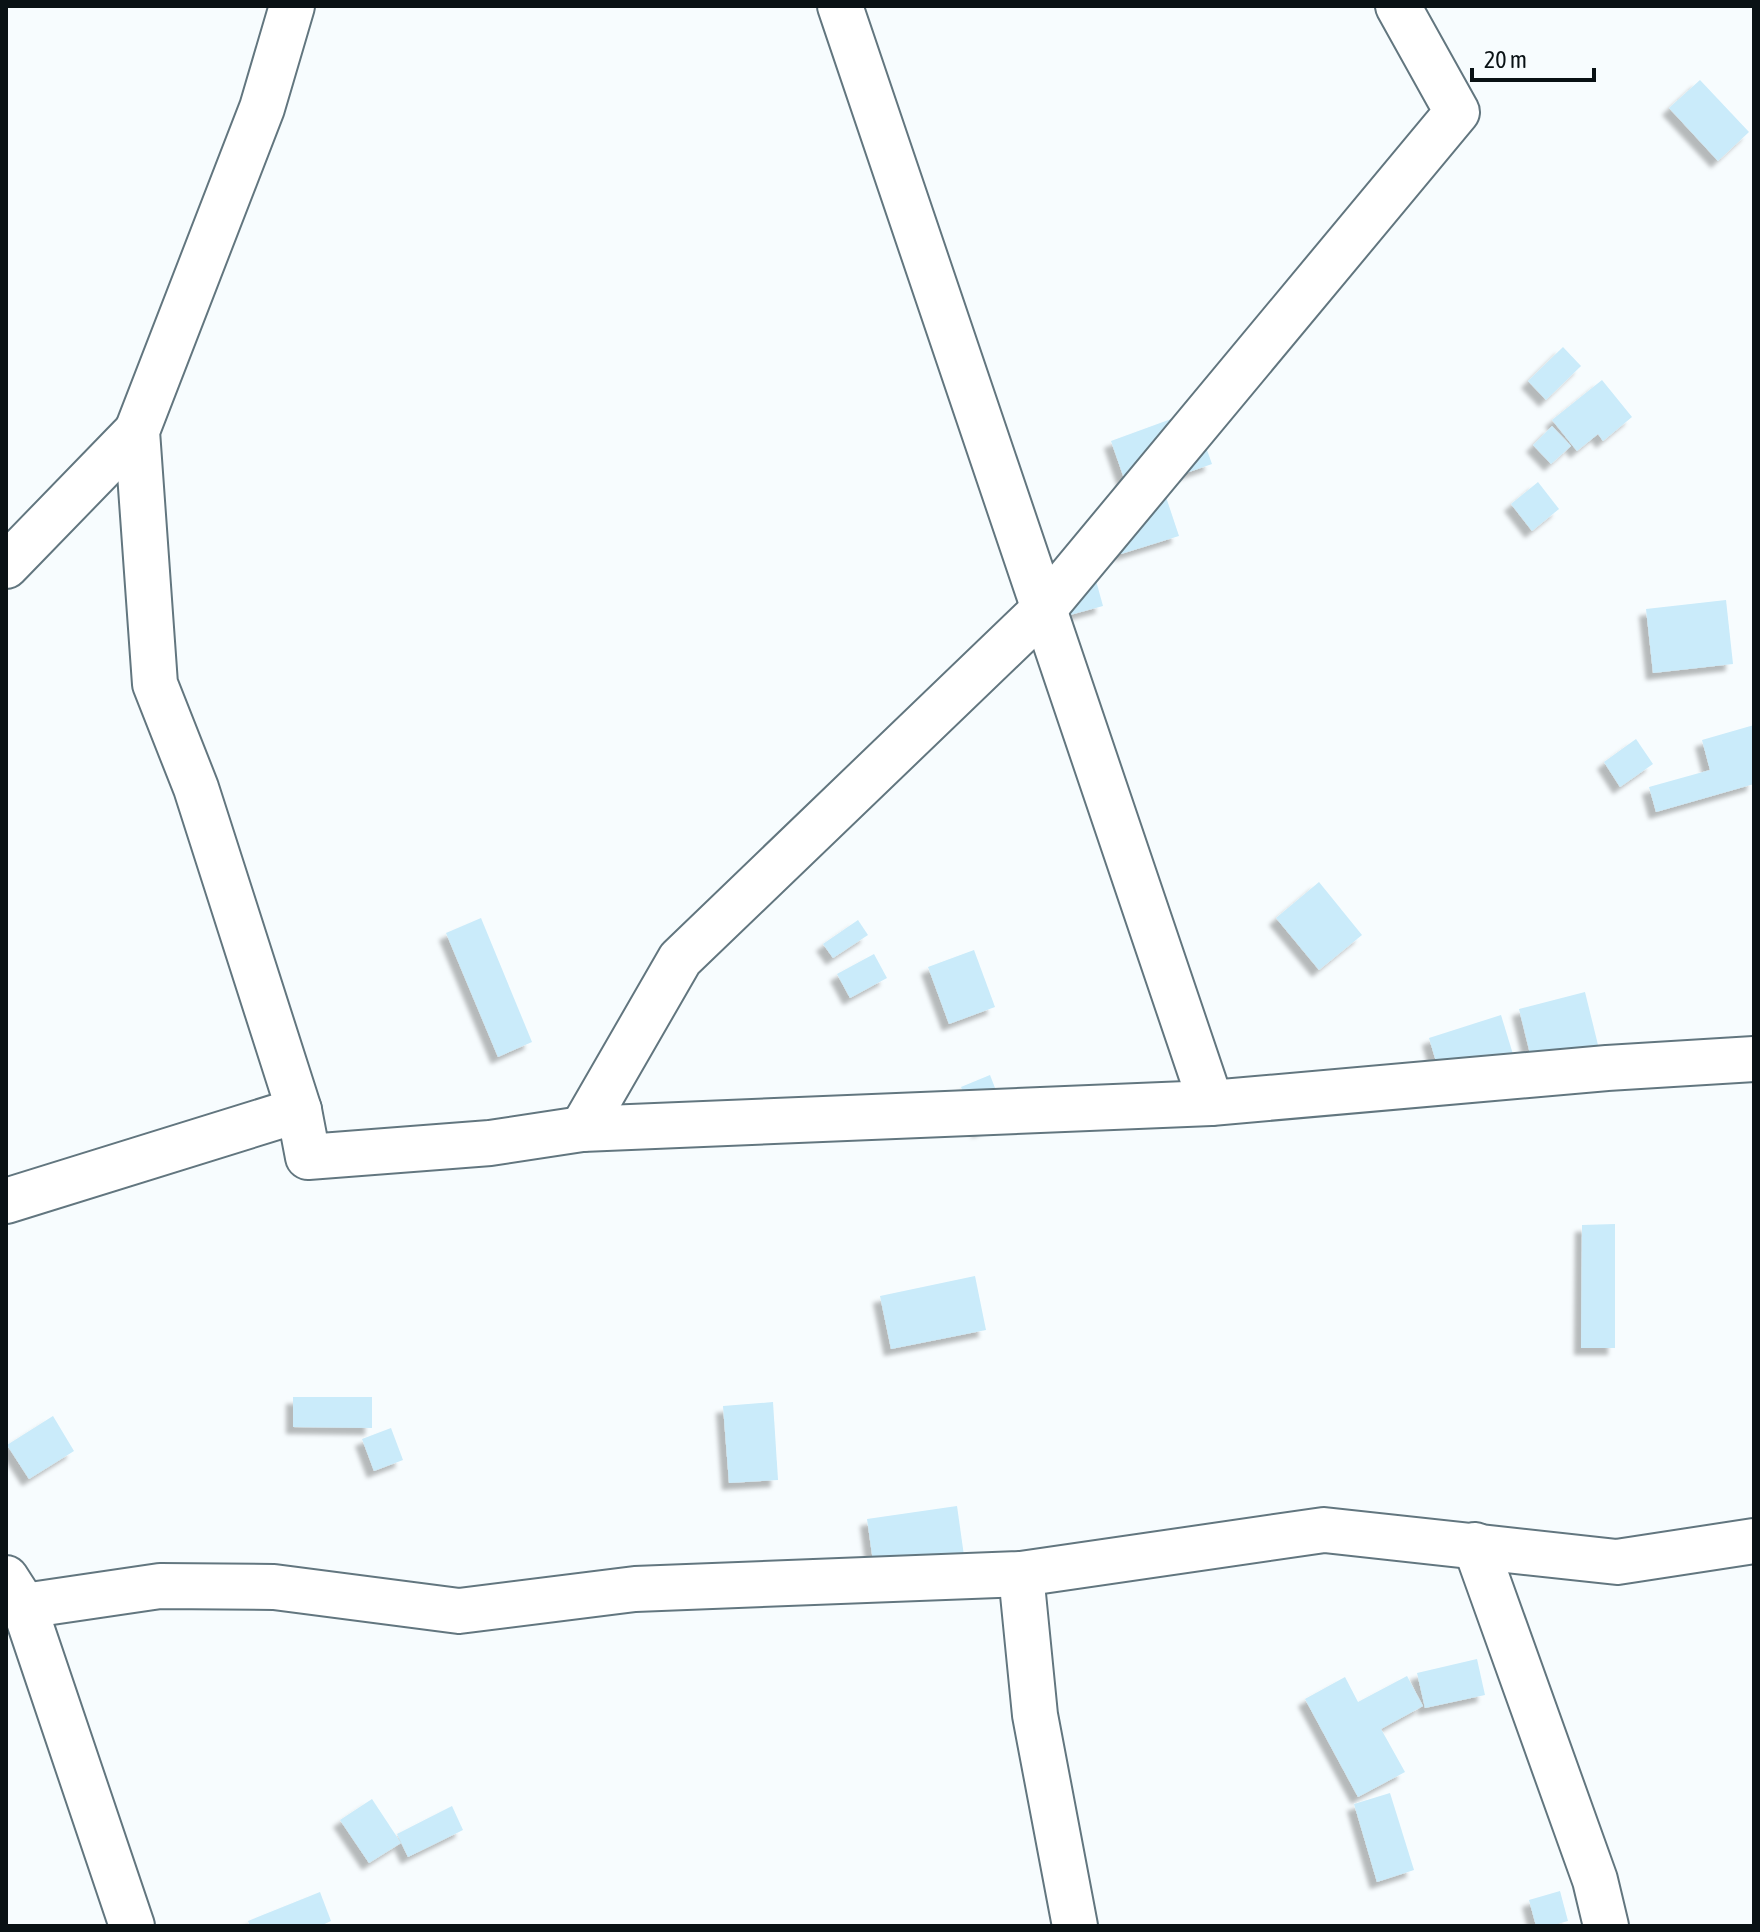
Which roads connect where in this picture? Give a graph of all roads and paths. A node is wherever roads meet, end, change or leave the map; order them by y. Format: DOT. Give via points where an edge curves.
graph roads {
  1 [pos="292,6"];
  2 [pos="840,6"];
  3 [pos="1398,6"];
  4 [pos="137,431"];
  5 [pos="6,566"];
  6 [pos="1043,610"];
  7 [pos="1754,1059"];
  8 [pos="1211,1103"];
  9 [pos="299,1110"];
  10 [pos="582,1129"];
  11 [pos="6,1201"];
  12 [pos="1754,1541"];
  13 [pos="1475,1545"];
  14 [pos="1021,1574"];
  15 [pos="15,1592"];
  16 [pos="132,1926"];
  17 [pos="1075,1926"];
  18 [pos="1606,1926"];
  1 -- 4 [label="street" via="262,108"];
  2 -- 6 [label="street"];
  3 -- 6 [label="street" via="1457,112"];
  4 -- 5 [label="street"];
  4 -- 9 [label="street" via="155,684 196,788"];
  6 -- 8 [label="street"];
  6 -- 10 [label="street" via="680,959"];
  7 -- 8 [label="street"];
  8 -- 10 [label="street"];
  9 -- 10 [label="street" via="308,1157 490,1143"];
  9 -- 11 [label="street"];
  12 -- 13 [label="street" via="1617,1562"];
  13 -- 14 [label="street" via="1324,1530"];
  13 -- 18 [label="street" via="1595,1880"];
  14 -- 15 [label="street" via="635,1589 459,1611 274,1587"];
  14 -- 17 [label="street" via="1035,1715"];
  15 -- 16 [label="street"];
}
